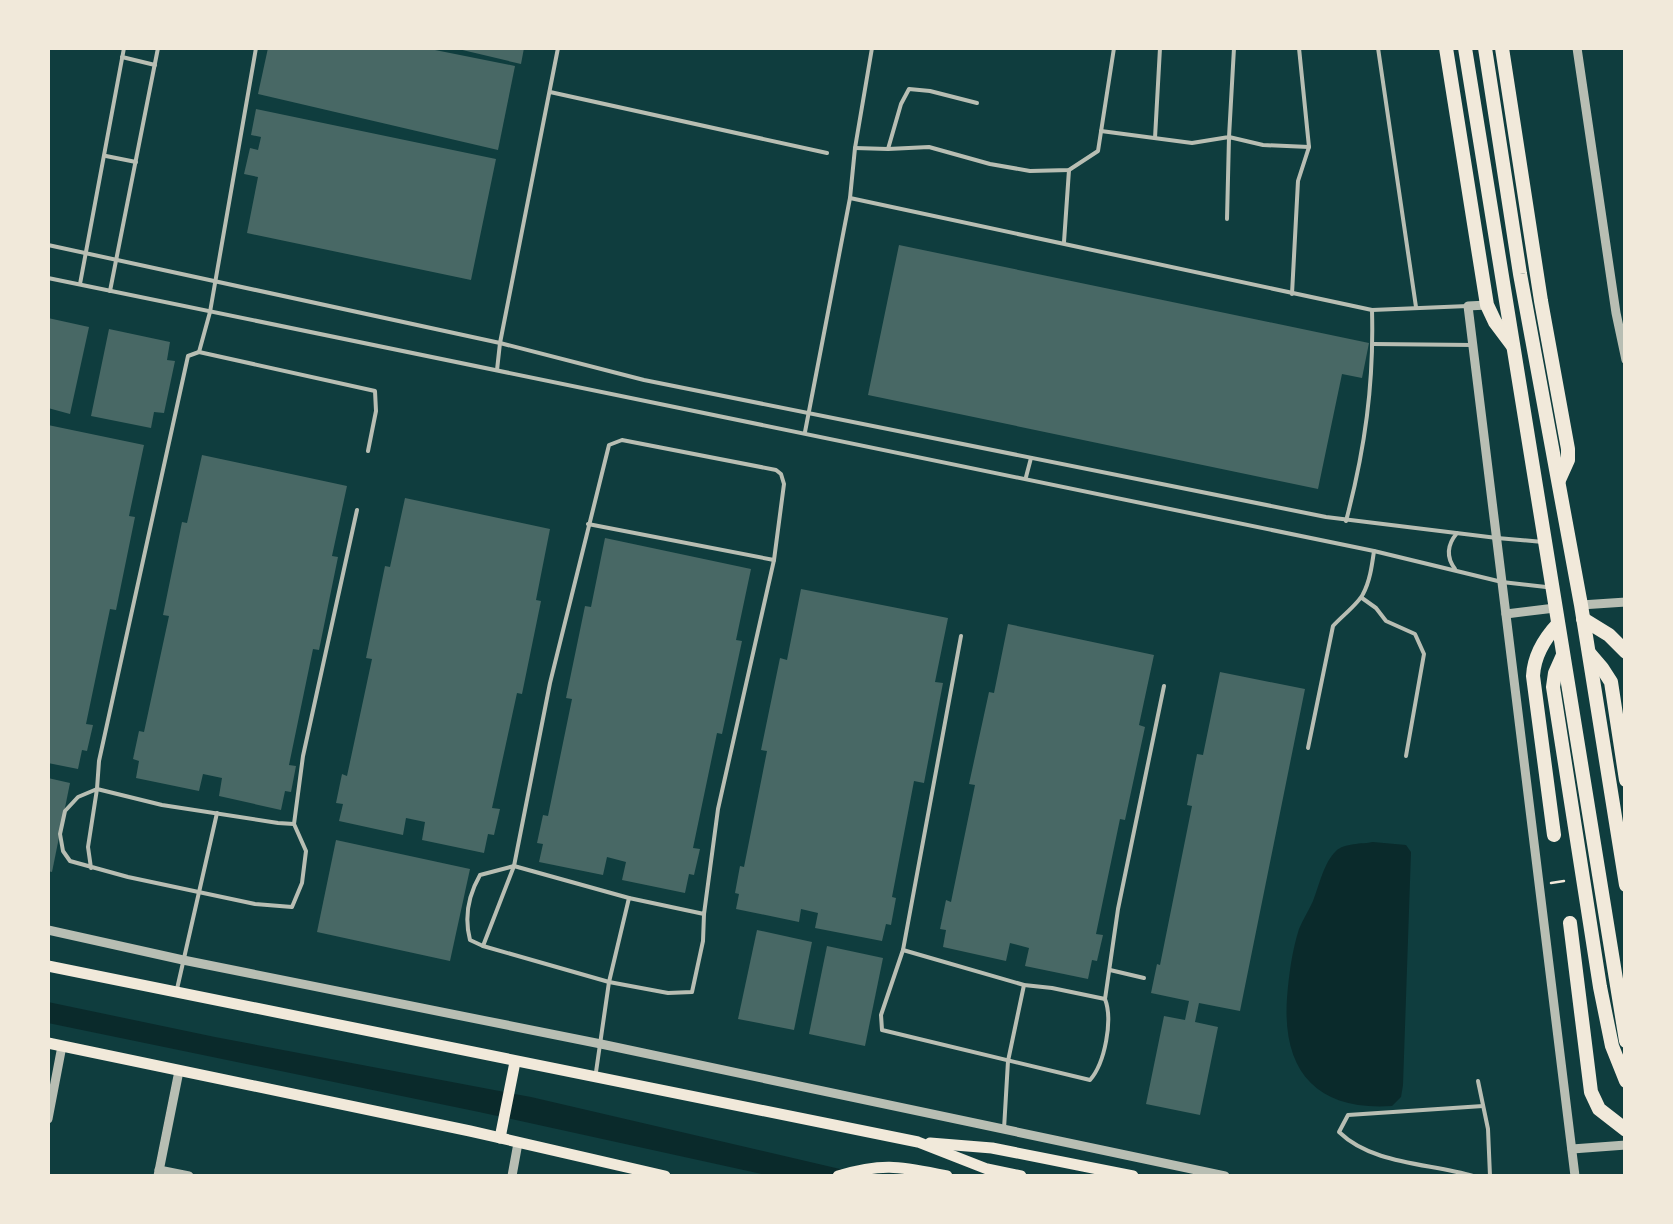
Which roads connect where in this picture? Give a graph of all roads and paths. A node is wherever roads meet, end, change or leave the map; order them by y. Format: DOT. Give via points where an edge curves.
graph roads {
  1 [pos="124,48"];
  2 [pos="158,48"];
  3 [pos="256,48"];
  4 [pos="558,48"];
  5 [pos="872,48"];
  6 [pos="1114,48"];
  7 [pos="1160,48"];
  8 [pos="1234,48"];
  9 [pos="1299,48"];
  10 [pos="1378,48"];
  11 [pos="1446,48"];
  12 [pos="1465,48"];
  13 [pos="1484,48"];
  14 [pos="1502,48"];
  15 [pos="1577,48"];
  16 [pos="122,57"];
  17 [pos="155,65"];
  18 [pos="550,92"];
  19 [pos="977,103"];
  20 [pos="1101,131"];
  21 [pos="1228,137"];
  22 [pos="1156,138"];
  23 [pos="1309,147"];
  24 [pos="855,148"];
  25 [pos="888,149"];
  26 [pos="827,153"];
  27 [pos="104,156"];
  28 [pos="136,162"];
  29 [pos="1069,170"];
  30 [pos="850,198"];
  31 [pos="1227,219"];
  32 [pos="1064,242"];
  33 [pos="48,245"];
  34 [pos="86,254"];
  35 [pos="116,260"];
  36 [pos="1501,274"];
  37 [pos="48,278"];
  38 [pos="216,280"];
  39 [pos="80,285"];
  40 [pos="110,291"];
  41 [pos="1292,294"];
  42 [pos="1487,305"];
  43 [pos="1468,306"];
  44 [pos="1416,307"];
  45 [pos="1372,310"];
  46 [pos="210,312"];
  47 [pos="500,343"];
  48 [pos="1372,344"];
  49 [pos="1473,344"];
  50 [pos="1514,347"];
  51 [pos="198,352"];
  52 [pos="1626,360"];
  53 [pos="497,370"];
  54 [pos="807,412"];
  55 [pos="804,433"];
  56 [pos="368,451"];
  57 [pos="1030,458"];
  58 [pos="1026,479"];
  59 [pos="1559,481"];
  60 [pos="357,510"];
  61 [pos="1346,521"];
  62 [pos="588,524"];
  63 [pos="1457,533"];
  64 [pos="1497,538"];
  65 [pos="1545,542"];
  66 [pos="1374,551"];
  67 [pos="774,560"];
  68 [pos="1458,572"];
  69 [pos="1502,582"];
  70 [pos="1552,588"];
  71 [pos="1362,598"];
  72 [pos="1626,602"];
  73 [pos="1582,612"];
  74 [pos="1506,614"];
  75 [pos="1557,616"];
  76 [pos="960,636"];
  77 [pos="1626,652"];
  78 [pos="1589,653"];
  79 [pos="1563,654"];
  80 [pos="1164,686"];
  81 [pos="1308,748"];
  82 [pos="1406,756"];
  83 [pos="1626,780"];
  84 [pos="98,789"];
  85 [pos="217,814"];
  86 [pos="294,824"];
  87 [pos="1554,835"];
  88 [pos="514,866"];
  89 [pos="91,868"];
  90 [pos="1626,885"];
  91 [pos="198,891"];
  92 [pos="629,898"];
  93 [pos="704,914"];
  94 [pos="1570,923"];
  95 [pos="48,930"];
  96 [pos="484,946"];
  97 [pos="903,950"];
  98 [pos="183,960"];
  99 [pos="48,966"];
  100 [pos="1109,970"];
  101 [pos="1144,978"];
  102 [pos="609,982"];
  103 [pos="1024,986"];
  104 [pos="176,993"];
  105 [pos="1106,999"];
  106 [pos="1626,1041"];
  107 [pos="48,1043"];
  108 [pos="601,1044"];
  109 [pos="62,1046"];
  110 [pos="1008,1061"];
  111 [pos="515,1062"];
  112 [pos="179,1071"];
  113 [pos="595,1076"];
  114 [pos="1478,1081"];
  115 [pos="1626,1081"];
  116 [pos="1483,1106"];
  117 [pos="48,1119"];
  118 [pos="1004,1130"];
  119 [pos="1626,1130"];
  120 [pos="500,1138"];
  121 [pos="518,1142"];
  122 [pos="923,1144"];
  123 [pos="1626,1145"];
  124 [pos="1572,1149"];
  125 [pos="158,1173"];
  126 [pos="190,1176"];
  127 [pos="512,1176"];
  128 [pos="665,1176"];
  129 [pos="838,1176"];
  130 [pos="947,1176"];
  131 [pos="1020,1176"];
  132 [pos="1133,1176"];
  133 [pos="1225,1176"];
  134 [pos="1473,1176"];
  135 [pos="1490,1176"];
  136 [pos="1575,1176"];
  1 -- 16 [label="lane"];
  2 -- 17 [label="lane"];
  3 -- 38 [label="lane"];
  4 -- 18 [label="lane"];
  5 -- 24 [label="lane"];
  6 -- 20 [label="lane"];
  7 -- 22 [label="lane"];
  8 -- 21 [label="lane"];
  9 -- 23 [label="lane"];
  10 -- 44 [label="lane"];
  11 -- 42 [label="highway"];
  12 -- 36 [label="highway"];
  13 -- 59 [label="highway"];
  14 -- 59 [label="highway" via="1568,449"];
  15 -- 52 [label="street"];
  16 -- 17 [label="lane"];
  16 -- 27 [label="lane"];
  17 -- 28 [label="lane"];
  18 -- 26 [label="lane"];
  18 -- 47 [label="lane"];
  19 -- 25 [label="lane" via="909,89"];
  20 -- 22 [label="lane"];
  20 -- 29 [label="lane" via="1098,151"];
  21 -- 22 [label="lane" via="1192,143"];
  21 -- 23 [label="lane"];
  21 -- 31 [label="lane"];
  23 -- 41 [label="lane" via="1298,180"];
  24 -- 25 [label="lane"];
  24 -- 30 [label="lane"];
  25 -- 29 [label="lane" via="929,148 1030,171"];
  27 -- 28 [label="lane"];
  27 -- 34 [label="lane"];
  28 -- 35 [label="lane"];
  29 -- 32 [label="lane"];
  30 -- 32 [label="lane"];
  30 -- 54 [label="lane"];
  32 -- 41 [label="lane"];
  33 -- 34 [label="lane"];
  34 -- 35 [label="lane"];
  34 -- 39 [label="lane"];
  35 -- 38 [label="lane"];
  35 -- 40 [label="lane"];
  36 -- 42 [label="highway"];
  36 -- 50 [label="highway"];
  37 -- 39 [label="lane"];
  38 -- 46 [label="lane"];
  38 -- 47 [label="lane"];
  39 -- 40 [label="lane"];
  40 -- 46 [label="lane"];
  41 -- 45 [label="lane"];
  42 -- 43 [label="street"];
  42 -- 50 [label="highway"];
  43 -- 44 [label="lane"];
  43 -- 49 [label="street"];
  44 -- 45 [label="lane"];
  45 -- 48 [label="lane"];
  46 -- 51 [label="lane"];
  46 -- 53 [label="lane"];
  47 -- 53 [label="lane"];
  47 -- 54 [label="lane"];
  48 -- 49 [label="lane"];
  48 -- 61 [label="lane" via="1362,460"];
  49 -- 64 [label="street"];
  50 -- 65 [label="highway"];
  51 -- 56 [label="lane" via="375,391"];
  51 -- 84 [label="lane" via="188,356"];
  53 -- 55 [label="lane"];
  54 -- 55 [label="lane"];
  54 -- 57 [label="lane"];
  55 -- 58 [label="lane"];
  57 -- 58 [label="lane"];
  57 -- 61 [label="lane"];
  58 -- 66 [label="lane"];
  59 -- 73 [label="highway"];
  60 -- 86 [label="lane"];
  61 -- 63 [label="lane"];
  62 -- 67 [label="lane"];
  62 -- 67 [label="lane" via="609,446 622,440 776,470 784,484"];
  62 -- 88 [label="lane"];
  63 -- 64 [label="lane"];
  63 -- 68 [label="lane" via="1448,553"];
  64 -- 65 [label="lane"];
  64 -- 69 [label="street"];
  65 -- 70 [label="highway"];
  66 -- 68 [label="lane"];
  66 -- 71 [label="lane"];
  67 -- 93 [label="lane" via="722,792"];
  68 -- 69 [label="lane"];
  69 -- 70 [label="lane"];
  69 -- 74 [label="street"];
  70 -- 75 [label="highway"];
  71 -- 81 [label="lane" via="1333,626"];
  71 -- 82 [label="lane" via="1386,621 1415,634 1424,654"];
  72 -- 73 [label="street"];
  73 -- 77 [label="highway"];
  73 -- 78 [label="highway"];
  74 -- 75 [label="street"];
  74 -- 124 [label="street"];
  75 -- 79 [label="highway"];
  75 -- 87 [label="highway" via="1533,676"];
  76 -- 97 [label="lane"];
  78 -- 83 [label="highway" via="1611,682"];
  78 -- 90 [label="highway"];
  79 -- 106 [label="highway"];
  79 -- 115 [label="highway" via="1553,687 1600,986"];
  80 -- 100 [label="lane"];
  84 -- 85 [label="lane"];
  84 -- 89 [label="lane"];
  84 -- 89 [label="lane" via="66,811 60,834 70,861"];
  85 -- 86 [label="lane"];
  85 -- 91 [label="lane"];
  86 -- 91 [label="lane" via="306,851 292,907"];
  88 -- 92 [label="lane"];
  88 -- 96 [label="lane"];
  88 -- 96 [label="lane" via="480,875 472,889 467,927 470,940"];
  89 -- 91 [label="lane"];
  91 -- 98 [label="lane"];
  92 -- 93 [label="lane"];
  92 -- 102 [label="lane"];
  93 -- 102 [label="lane" via="692,992"];
  94 -- 119 [label="highway" via="1592,1092 1600,1109"];
  95 -- 98 [label="street"];
  96 -- 102 [label="lane"];
  97 -- 103 [label="lane"];
  97 -- 110 [label="lane" via="882,1030"];
  98 -- 104 [label="lane"];
  98 -- 108 [label="street"];
  99 -- 104 [label="main road"];
  100 -- 101 [label="lane"];
  100 -- 105 [label="lane"];
  102 -- 108 [label="lane"];
  103 -- 105 [label="lane"];
  103 -- 110 [label="lane"];
  104 -- 111 [label="main road"];
  105 -- 110 [label="lane" via="1110,1012 1100,1070 1090,1080"];
  107 -- 109 [label="main road"];
  108 -- 113 [label="lane"];
  108 -- 118 [label="street"];
  109 -- 112 [label="main road"];
  109 -- 117 [label="street"];
  110 -- 118 [label="lane"];
  111 -- 113 [label="main road"];
  111 -- 120 [label="main road"];
  112 -- 120 [label="main road"];
  112 -- 125 [label="street"];
  113 -- 122 [label="main road"];
  114 -- 116 [label="lane"];
  116 -- 134 [label="lane" via="1348,1116 1339,1132 1352,1145 1384,1156"];
  116 -- 135 [label="lane"];
  118 -- 133 [label="street"];
  120 -- 121 [label="main road"];
  121 -- 127 [label="street"];
  121 -- 128 [label="main road"];
  122 -- 131 [label="main road"];
  122 -- 132 [label="main road" via="992,1148"];
  123 -- 124 [label="street"];
  124 -- 136 [label="street"];
  125 -- 126 [label="street"];
  129 -- 130 [label="main road" via="895,1165"];
}
